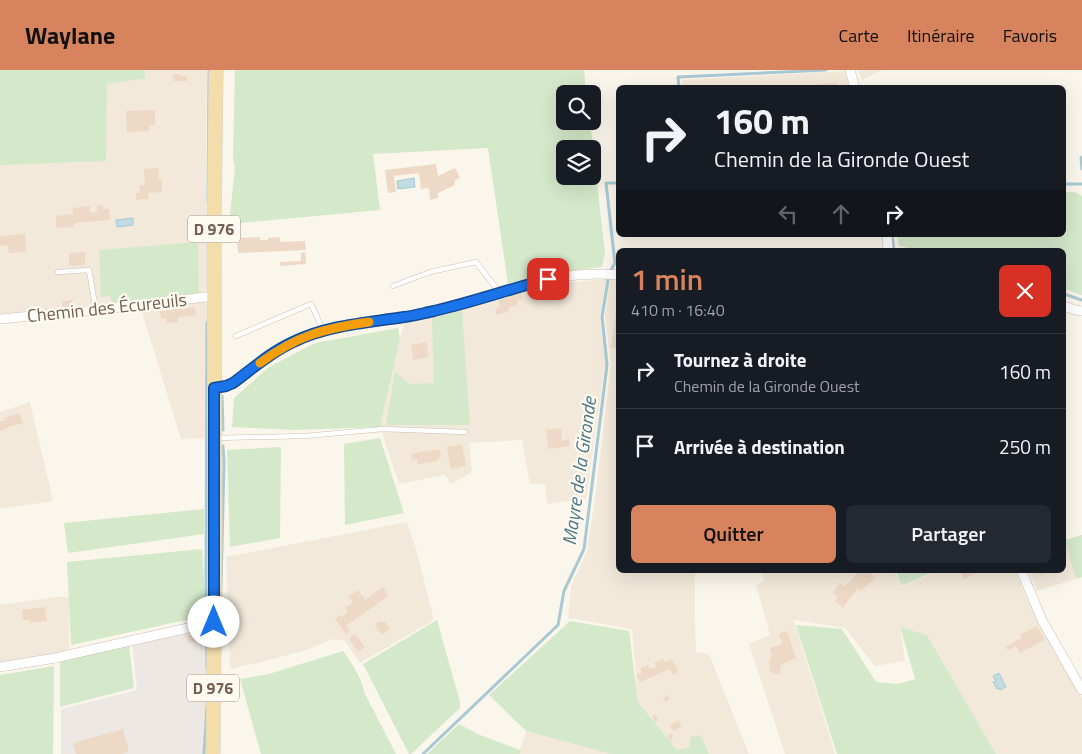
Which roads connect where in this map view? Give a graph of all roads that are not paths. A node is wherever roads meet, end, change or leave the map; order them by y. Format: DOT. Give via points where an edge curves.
graph roads {
  1 [pos="216,70"];
  2 [pos="850,70"];
  3 [pos="854,85"];
  4 [pos="58,272"];
  5 [pos="616,275"];
  6 [pos="393,286"];
  7 [pos="500,292"];
  8 [pos="214,296"];
  9 [pos="1066,307"];
  10 [pos="96,310"];
  11 [pos="1082,311"];
  12 [pos="0,319"];
  13 [pos="323,330"];
  14 [pos="236,336"];
  15 [pos="214,388"];
  16 [pos="465,432"];
  17 [pos="215,438"];
  18 [pos="1022,573"];
  19 [pos="214,622"];
  20 [pos="0,667"];
  21 [pos="1082,690"];
  22 [pos="212,754"];
  1 -- 8 [label="main road, D 976"];
  2 -- 3 [label="street"];
  4 -- 10 [label="lane" via="89,270"];
  5 -- 7 [label="street" via="584,274 548,279"];
  6 -- 7 [label="lane" via="430,272 476,262"];
  7 -- 13 [label="street" via="407,317"];
  8 -- 10 [label="street, Chemin des Écureuils"];
  8 -- 15 [label="main road, D 976"];
  9 -- 11 [label="street"];
  10 -- 12 [label="street, Chemin des Écureuils"];
  13 -- 14 [label="lane" via="310,304"];
  13 -- 15 [label="street" via="275,351 233,383"];
  15 -- 17 [label="main road, D 976"];
  16 -- 17 [label="lane" via="383,430"];
  17 -- 19 [label="main road, D 976"];
  18 -- 21 [label="street" via="1042,620"];
  19 -- 20 [label="street" via="56,658"];
  19 -- 22 [label="main road, D 976"];
}
